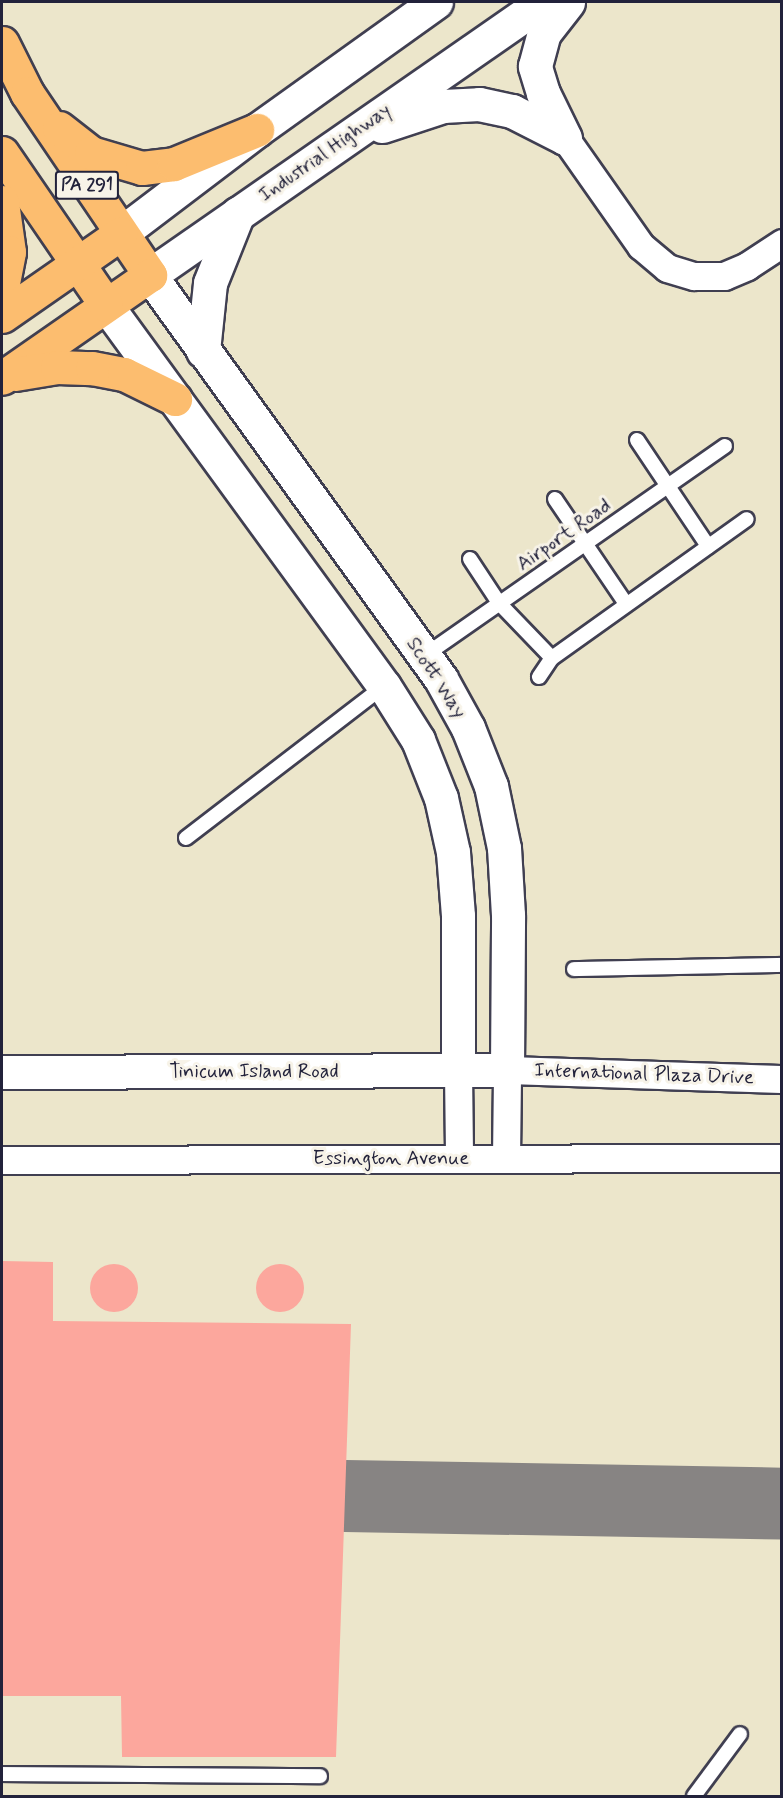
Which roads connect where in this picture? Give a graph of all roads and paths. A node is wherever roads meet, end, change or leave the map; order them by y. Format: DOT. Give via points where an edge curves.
graph roads {
  1 [pos="436,2"];
  2 [pos="543,2"];
  3 [pos="568,2"];
  4 [pos="2,43"];
  5 [pos="27,93"];
  6 [pos="257,129"];
  7 [pos="346,138"];
  8 [pos="566,138"];
  9 [pos="2,153"];
  10 [pos="2,202"];
  11 [pos="238,213"];
  12 [pos="120,234"];
  13 [pos="782,243"];
  14 [pos="78,264"];
  15 [pos="150,275"];
  16 [pos="2,290"];
  17 [pos="106,305"];
  18 [pos="2,316"];
  19 [pos="203,351"];
  20 [pos="3,377"];
  21 [pos="175,399"];
  22 [pos="637,440"];
  23 [pos="725,446"];
  24 [pos="668,486"];
  25 [pos="555,499"];
  26 [pos="747,519"];
  27 [pos="585,544"];
  28 [pos="708,546"];
  29 [pos="470,559"];
  30 [pos="499,603"];
  31 [pos="626,604"];
  32 [pos="424,656"];
  33 [pos="552,658"];
  34 [pos="539,677"];
  35 [pos="384,686"];
  36 [pos="186,838"];
  37 [pos="782,965"];
  38 [pos="574,969"];
  39 [pos="507,1070"];
  40 [pos="458,1071"];
  41 [pos="2,1072"];
  42 [pos="782,1079"];
  43 [pos="459,1158"];
  44 [pos="506,1158"];
  45 [pos="782,1158"];
  46 [pos="2,1160"];
  47 [pos="740,1734"];
  48 [pos="2,1774"];
  49 [pos="320,1776"];
  50 [pos="694,1797"];
  1 -- 6 [label="street"];
  2 -- 7 [label="street, Industrial Highway"];
  3 -- 8 [label="street" via="544,33 535,66 543,93"];
  4 -- 5 [label="main road, PA 291"];
  5 -- 6 [label="main road" via="76,144 108,161 142,168 174,164"];
  5 -- 12 [label="main road, PA 291"];
  6 -- 12 [label="street"];
  7 -- 8 [label="street" via="460,104 512,111"];
  7 -- 11 [label="street, Industrial Highway"];
  8 -- 13 [label="street" via="641,246 667,268 694,276 724,276"];
  9 -- 14 [label="main road"];
  10 -- 16 [label="main road" via="9,252"];
  11 -- 15 [label="street, Industrial Highway"];
  11 -- 19 [label="street" via="210,283"];
  12 -- 14 [label="main road"];
  12 -- 15 [label="main road, PA 291"];
  14 -- 17 [label="main road"];
  14 -- 18 [label="main road"];
  15 -- 17 [label="main road, Industrial Highway"];
  15 -- 19 [label="street, Scott Way"];
  17 -- 20 [label="main road, Industrial Highway"];
  17 -- 21 [label="street"];
  19 -- 32 [label="street, Scott Way"];
  20 -- 21 [label="main road" via="57,367 92,368 124,374"];
  21 -- 35 [label="street"];
  22 -- 24 [label="lane"];
  23 -- 24 [label="lane, Airport Road"];
  24 -- 27 [label="lane, Airport Road"];
  24 -- 28 [label="lane"];
  25 -- 27 [label="lane"];
  26 -- 28 [label="lane"];
  27 -- 30 [label="lane, Airport Road"];
  27 -- 31 [label="lane"];
  28 -- 31 [label="lane"];
  29 -- 30 [label="lane"];
  30 -- 32 [label="lane, Airport Road"];
  30 -- 33 [label="lane"];
  31 -- 33 [label="lane"];
  32 -- 35 [label="street"];
  32 -- 39 [label="street, Scott Way" via="468,728 499,818 508,903"];
  33 -- 34 [label="lane"];
  35 -- 36 [label="lane"];
  35 -- 40 [label="street" via="431,769 453,852 458,916"];
  37 -- 38 [label="lane"];
  39 -- 40 [label="street, Tinicum Island Road"];
  39 -- 42 [label="street, International Plaza Drive"];
  39 -- 44 [label="street, Scott Way"];
  40 -- 41 [label="street, Tinicum Island Road"];
  40 -- 43 [label="street"];
  43 -- 44 [label="street, Essington Avenue"];
  43 -- 46 [label="street, Essington Avenue"];
  44 -- 45 [label="street, Essington Avenue"];
  47 -- 50 [label="lane"];
  48 -- 49 [label="lane"];
}
